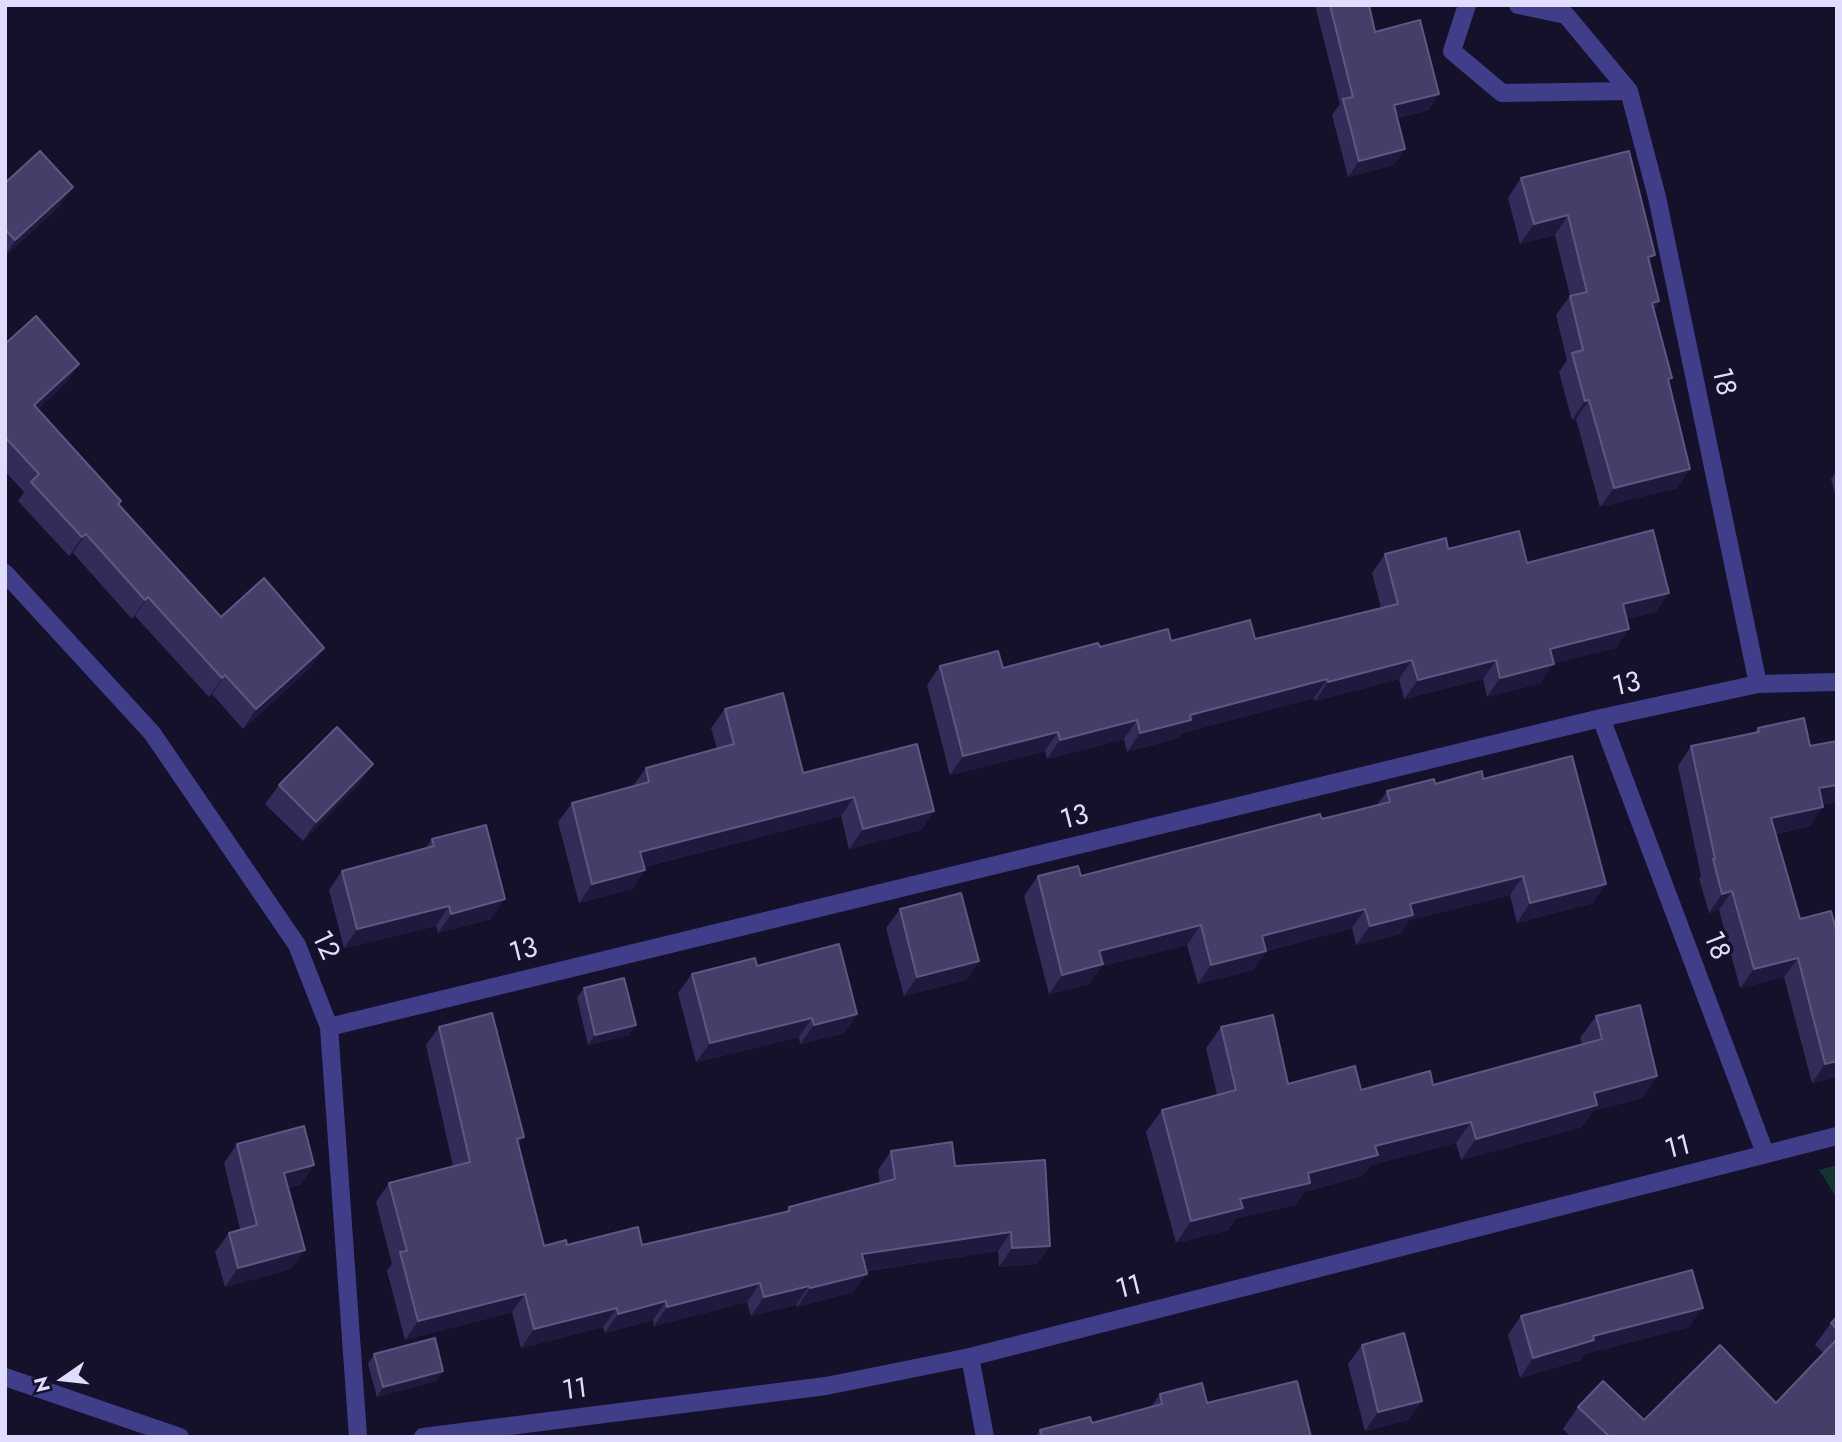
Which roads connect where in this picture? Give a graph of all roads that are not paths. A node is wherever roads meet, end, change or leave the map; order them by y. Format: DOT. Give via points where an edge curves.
graph roads {
  1 [pos="1467,5"];
  2 [pos="1518,5"];
  3 [pos="1629,91"];
  4 [pos="5,573"];
  5 [pos="1837,682"];
  6 [pos="1758,684"];
  7 [pos="1601,718"];
  8 [pos="329,1027"];
  9 [pos="1837,1136"];
  10 [pos="1765,1153"];
  11 [pos="970,1357"];
  12 [pos="5,1377"];
  13 [pos="180,1437"];
  14 [pos="358,1437"];
  15 [pos="423,1437"];
  16 [pos="985,1437"];
  1 -- 3 [label="street" via="1452,51 1502,93"];
  2 -- 3 [label="street, 18" via="1566,15"];
  3 -- 6 [label="street, 18" via="1657,197"];
  4 -- 8 [label="street, 12" via="152,733 297,945"];
  5 -- 6 [label="street, 13"];
  6 -- 7 [label="street, 13"];
  7 -- 8 [label="street, 13"];
  7 -- 10 [label="street, 18"];
  8 -- 14 [label="street, 12"];
  9 -- 10 [label="street, 11"];
  10 -- 11 [label="street, 11"];
  11 -- 15 [label="street, 11" via="825,1386"];
  11 -- 16 [label="street"];
  12 -- 13 [label="street"];
}
